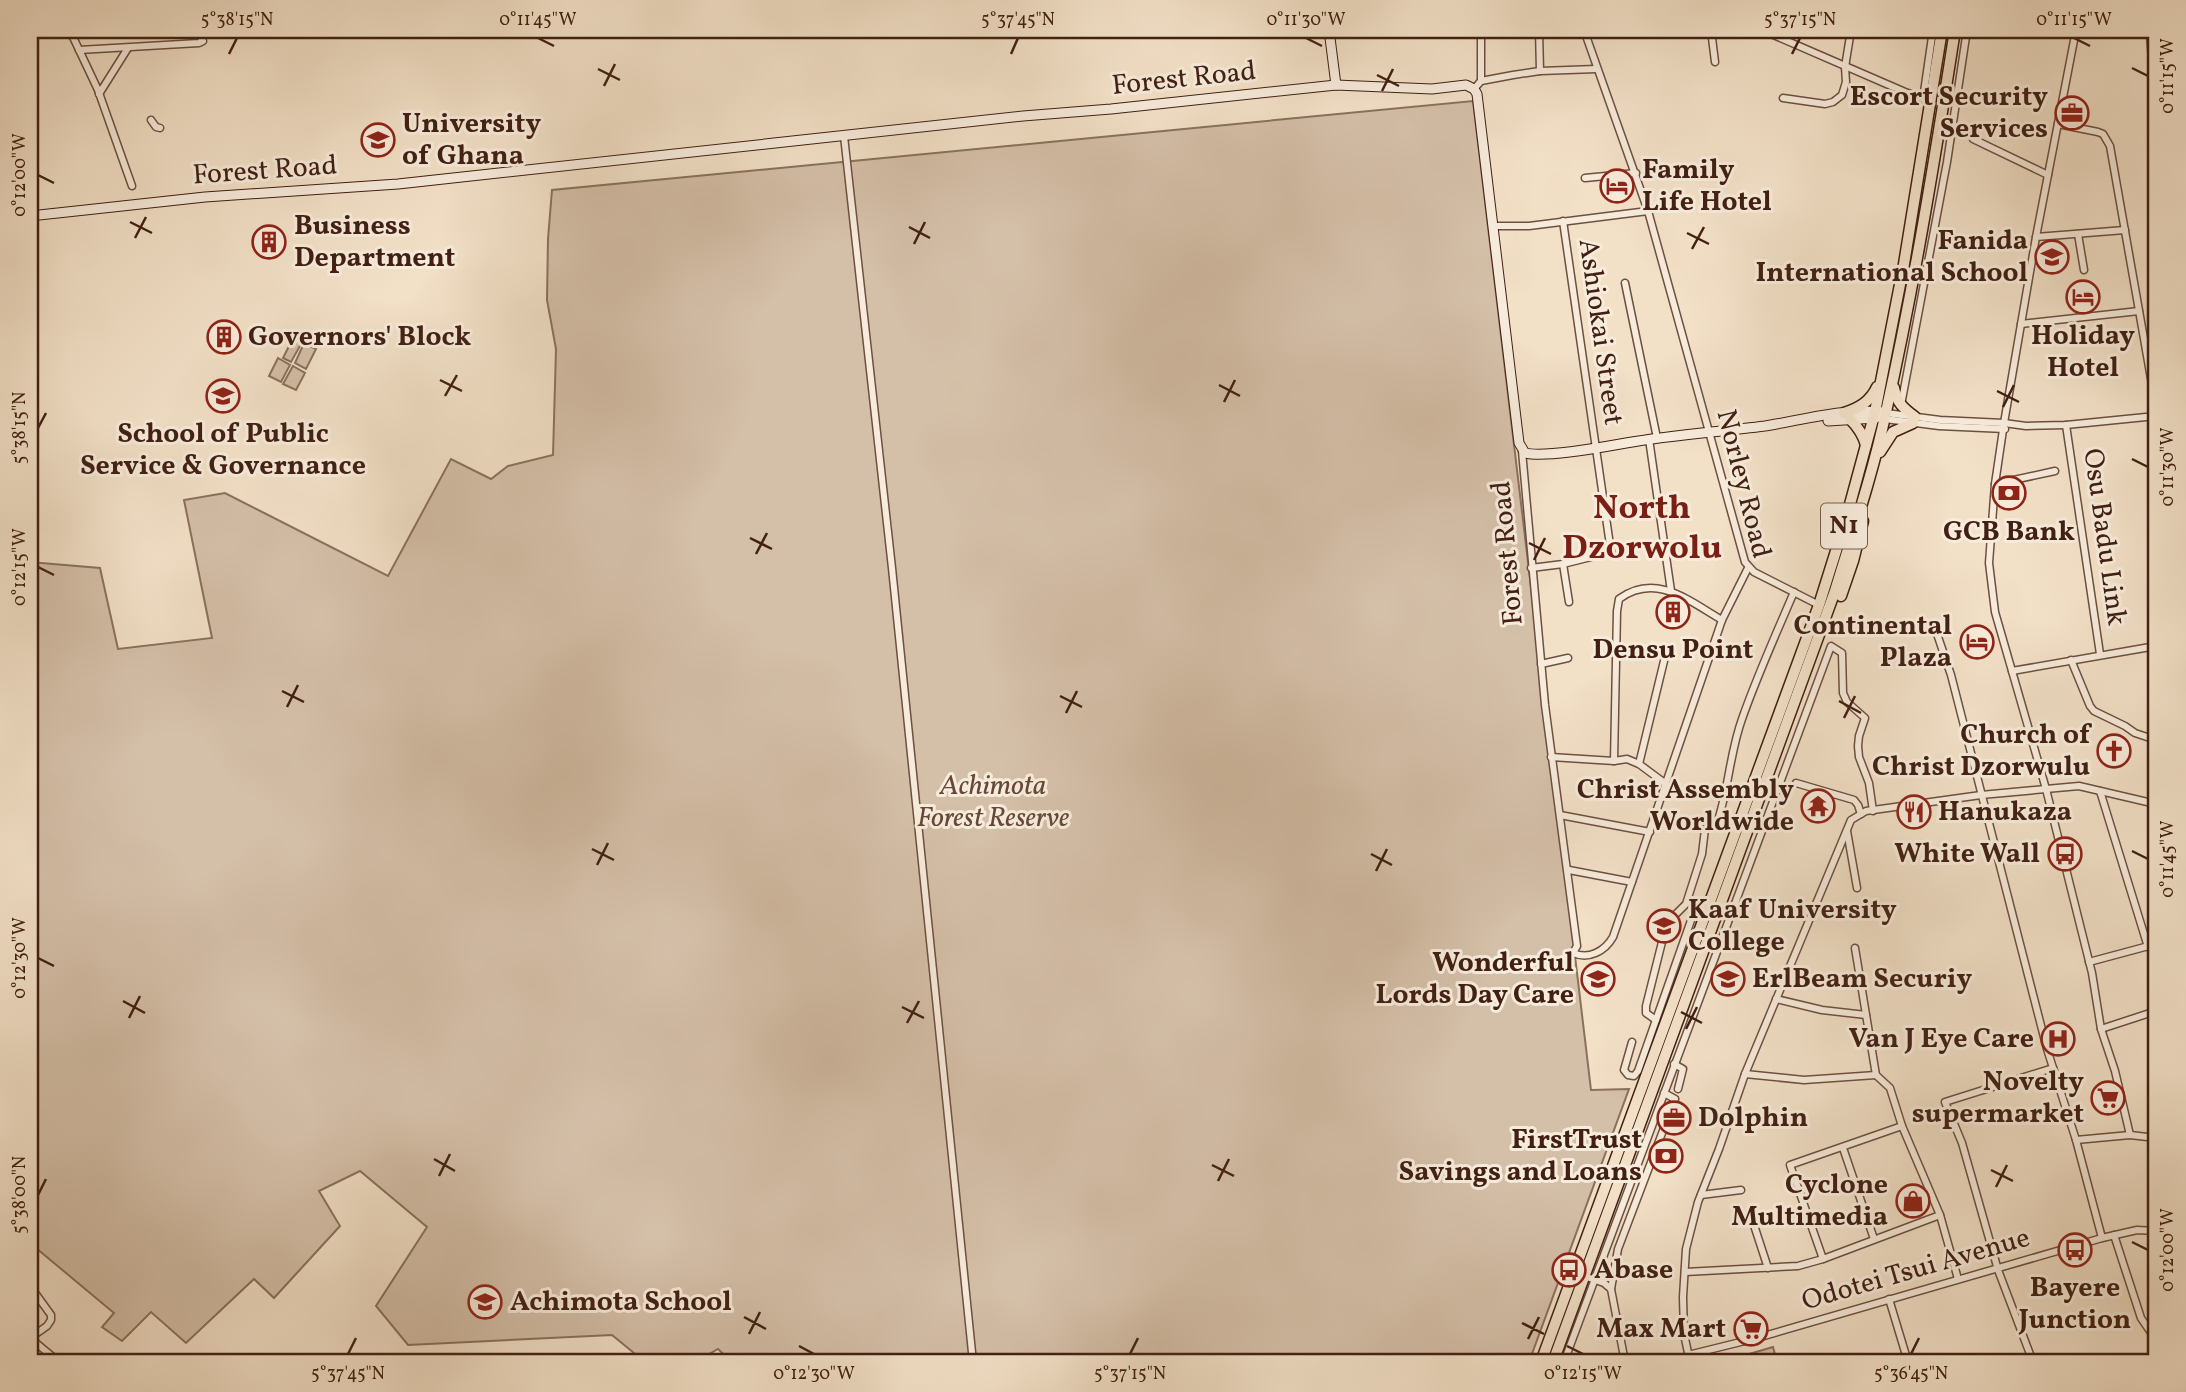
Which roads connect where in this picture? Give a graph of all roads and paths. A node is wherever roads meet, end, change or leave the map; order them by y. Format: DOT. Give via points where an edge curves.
graph roads {
  1 [pos="65,30"];
  2 [pos="197,30"];
  3 [pos="1329,30"];
  4 [pos="1481,30"];
  5 [pos="1539,30"];
  6 [pos="1584,30"];
  7 [pos="1710,30"];
  8 [pos="1762,30"];
  9 [pos="1851,30"];
  10 [pos="1933,30"];
  11 [pos="1942,30"];
  12 [pos="1955,30"];
  13 [pos="1968,30"];
  14 [pos="2076,30"];
  15 [pos="128,48"];
  16 [pos="79,50"];
  17 [pos="1715,62"];
  18 [pos="1846,66"];
  19 [pos="1596,69"];
  20 [pos="1541,71"];
  21 [pos="1481,81"];
  22 [pos="1336,86"];
  23 [pos="1474,89"];
  24 [pos="99,94"];
  25 [pos="1783,98"];
  26 [pos="1927,100"];
  27 [pos="151,120"];
  28 [pos="2059,124"];
  29 [pos="160,128"];
  30 [pos="844,136"];
  31 [pos="1973,139"];
  32 [pos="1636,173"];
  33 [pos="2048,175"];
  34 [pos="1585,178"];
  35 [pos="132,186"];
  36 [pos="1648,211"];
  37 [pos="30,216"];
  38 [pos="1563,221"];
  39 [pos="1493,226"];
  40 [pos="2125,230"];
  41 [pos="2078,234"];
  42 [pos="2036,237"];
  43 [pos="2084,270"];
  44 [pos="1625,282"];
  45 [pos="2139,311"];
  46 [pos="2021,324"];
  47 [pos="1883,372"];
  48 [pos="1892,382"];
  49 [pos="1901,407"];
  50 [pos="2156,407"];
  51 [pos="1880,415"];
  52 [pos="1847,416"];
  53 [pos="2156,416"];
  54 [pos="1914,420"];
  55 [pos="2066,425"];
  56 [pos="2003,426"];
  57 [pos="1709,432"];
  58 [pos="1653,438"];
  59 [pos="1866,445"];
  60 [pos="1596,448"];
  61 [pos="1522,451"];
  62 [pos="1873,467"];
  63 [pos="2054,471"];
  64 [pos="1995,485"];
  65 [pos="1563,564"];
  66 [pos="1531,568"];
  67 [pos="1748,568"];
  68 [pos="1671,591"];
  69 [pos="1794,592"];
  70 [pos="1569,602"];
  71 [pos="1819,606"];
  72 [pos="1722,620"];
  73 [pos="1934,625"];
  74 [pos="2156,646"];
  75 [pos="2100,654"];
  76 [pos="1568,658"];
  77 [pos="2071,660"];
  78 [pos="1664,661"];
  79 [pos="1541,664"];
  80 [pos="2012,671"];
  81 [pos="2156,740"];
  82 [pos="1551,757"];
  83 [pos="1614,761"];
  84 [pos="1639,764"];
  85 [pos="1796,783"];
  86 [pos="1666,784"];
  87 [pos="2046,789"];
  88 [pos="2100,791"];
  89 [pos="1981,795"];
  90 [pos="2156,804"];
  91 [pos="1873,811"];
  92 [pos="1861,814"];
  93 [pos="1560,815"];
  94 [pos="1846,828"];
  95 [pos="1650,832"];
  96 [pos="1569,870"];
  97 [pos="1632,883"];
  98 [pos="1857,888"];
  99 [pos="1686,904"];
  100 [pos="1701,910"];
  101 [pos="2156,944"];
  102 [pos="2147,947"];
  103 [pos="1855,948"];
  104 [pos="1573,953"];
  105 [pos="2090,961"];
  106 [pos="1776,999"];
  107 [pos="2156,1011"];
  108 [pos="1866,1015"];
  109 [pos="1656,1020"];
  110 [pos="2101,1028"];
  111 [pos="1632,1042"];
  112 [pos="1674,1064"];
  113 [pos="2053,1068"];
  114 [pos="1745,1074"];
  115 [pos="1876,1075"];
  116 [pos="1678,1089"];
  117 [pos="1664,1093"];
  118 [pos="1902,1126"];
  119 [pos="2130,1135"];
  120 [pos="2156,1138"];
  121 [pos="1647,1139"];
  122 [pos="2076,1140"];
  123 [pos="1659,1143"];
  124 [pos="1843,1147"];
  125 [pos="1741,1190"];
  126 [pos="1701,1195"];
  127 [pos="2156,1212"];
  128 [pos="1940,1215"];
  129 [pos="1751,1216"];
  130 [pos="2155,1230"];
  131 [pos="2114,1236"];
  132 [pos="2102,1238"];
  133 [pos="1874,1239"];
  134 [pos="1823,1259"];
  135 [pos="1768,1268"];
  136 [pos="1997,1270"];
  137 [pos="1685,1272"];
  138 [pos="1590,1278"];
  139 [pos="1958,1279"];
  140 [pos="30,1286"];
  141 [pos="1611,1289"];
  142 [pos="1889,1299"];
  143 [pos="30,1338"];
  144 [pos="2156,1340"];
  145 [pos="1689,1358"];
  146 [pos="59,1362"];
  147 [pos="973,1362"];
  148 [pos="1541,1362"];
  149 [pos="1553,1362"];
  150 [pos="1564,1362"];
  151 [pos="1625,1362"];
  152 [pos="1908,1362"];
  153 [pos="2033,1362"];
  1 -- 16 [label="street"];
  2 -- 15 [label="street" via="201,43"];
  3 -- 22 [label="main road"];
  4 -- 21 [label="street"];
  5 -- 20 [label="street"];
  6 -- 19 [label="street, Norley Road"];
  7 -- 17 [label="street"];
  8 -- 18 [label="street"];
  9 -- 18 [label="street"];
  10 -- 26 [label="street"];
  11 -- 26 [label="highway"];
  12 -- 48 [label="highway, N1"];
  13 -- 49 [label="street"];
  14 -- 28 [label="street"];
  15 -- 16 [label="street"];
  15 -- 24 [label="street"];
  16 -- 24 [label="street"];
  18 -- 25 [label="street" via="1844,91 1833,102"];
  18 -- 26 [label="street"];
  19 -- 20 [label="street"];
  19 -- 32 [label="street, Norley Road"];
  20 -- 21 [label="street"];
  21 -- 23 [label="street"];
  22 -- 23 [label="main road, Forest Road" via="1432,89 1466,85"];
  22 -- 30 [label="main road, Forest Road"];
  23 -- 39 [label="main road, Forest Road"];
  24 -- 35 [label="street"];
  26 -- 47 [label="highway, N1" via="1915,197 1904,227 1890,300"];
  27 -- 29 [label="street"];
  28 -- 33 [label="street"];
  28 -- 40 [label="street" via="2098,132 2108,142"];
  30 -- 37 [label="main road, Forest Road" via="398,184 205,197"];
  30 -- 147 [label="street"];
  31 -- 33 [label="street"];
  32 -- 34 [label="street"];
  32 -- 36 [label="street, Norley Road"];
  33 -- 42 [label="street"];
  36 -- 38 [label="street"];
  36 -- 57 [label="street, Norley Road"];
  38 -- 39 [label="street"];
  38 -- 60 [label="street, Ashiokai Street"];
  39 -- 61 [label="main road, Forest Road"];
  40 -- 41 [label="street"];
  40 -- 45 [label="street"];
  41 -- 42 [label="street"];
  41 -- 43 [label="street"];
  42 -- 46 [label="street"];
  44 -- 58 [label="street"];
  45 -- 46 [label="street"];
  45 -- 50 [label="street"];
  46 -- 56 [label="street"];
  47 -- 51 [label="highway, N1"];
  47 -- 52 [label="highway" via="1868,401"];
  48 -- 49 [label="highway"];
  48 -- 51 [label="highway, N1"];
  49 -- 54 [label="highway"];
  51 -- 52 [label="main road"];
  51 -- 54 [label="street"];
  51 -- 59 [label="highway, N1"];
  51 -- 62 [label="highway, N1"];
  52 -- 57 [label="main road" via="1798,418"];
  52 -- 59 [label="highway"];
  53 -- 55 [label="street"];
  54 -- 56 [label="street"];
  54 -- 62 [label="highway" via="1893,432"];
  55 -- 56 [label="street"];
  55 -- 75 [label="street, Osu Badu Link"];
  56 -- 64 [label="street"];
  57 -- 58 [label="main road"];
  57 -- 67 [label="street, Norley Road"];
  58 -- 60 [label="main road"];
  58 -- 68 [label="street"];
  59 -- 71 [label="highway, N1"];
  60 -- 61 [label="main road" via="1535,454"];
  60 -- 65 [label="street, Ashiokai Street" via="1611,552"];
  61 -- 66 [label="street, Forest Road"];
  62 -- 138 [label="highway, N1" via="1853,562 1819,639"];
  63 -- 64 [label="street"];
  64 -- 80 [label="street" via="1989,563 1995,612"];
  65 -- 66 [label="street"];
  65 -- 70 [label="street"];
  66 -- 79 [label="street, Forest Road"];
  67 -- 69 [label="street"];
  67 -- 72 [label="street, Norley Road"];
  68 -- 72 [label="street"];
  68 -- 83 [label="street" via="1651,588 1619,599"];
  69 -- 71 [label="street"];
  69 -- 99 [label="street" via="1741,719 1724,802 1717,823 1703,834 1702,854"];
  71 -- 100 [label="highway, N1"];
  72 -- 86 [label="street, Norley Road"];
  73 -- 89 [label="street"];
  74 -- 75 [label="street"];
  75 -- 77 [label="street"];
  76 -- 79 [label="street"];
  77 -- 80 [label="street"];
  77 -- 81 [label="street" via="2094,711"];
  78 -- 84 [label="street"];
  79 -- 82 [label="street, Forest Road"];
  80 -- 87 [label="street"];
  82 -- 83 [label="street"];
  82 -- 93 [label="street, Forest Road"];
  83 -- 84 [label="street" via="1627,759"];
  84 -- 86 [label="street"];
  85 -- 92 [label="street" via="1854,800"];
  86 -- 95 [label="street, Norley Road"];
  87 -- 88 [label="street" via="2079,786"];
  87 -- 89 [label="street"];
  87 -- 105 [label="street"];
  88 -- 90 [label="street"];
  88 -- 102 [label="street"];
  89 -- 91 [label="street"];
  89 -- 113 [label="street"];
  91 -- 92 [label="street"];
  91 -- 112 [label="street" via="1859,757 1864,718 1847,702 1842,653 1831,646"];
  92 -- 94 [label="street"];
  93 -- 95 [label="street"];
  93 -- 96 [label="street, Forest Road"];
  94 -- 98 [label="street"];
  94 -- 106 [label="street"];
  95 -- 97 [label="street, Norley Road"];
  96 -- 97 [label="street"];
  96 -- 104 [label="street, Forest Road" via="1577,946"];
  97 -- 104 [label="street, Norley Road" via="1610,942 1589,955"];
  99 -- 100 [label="street"];
  99 -- 109 [label="street" via="1664,934 1658,955 1646,1006 1646,1013"];
  100 -- 109 [label="street"];
  100 -- 148 [label="highway, N1"];
  101 -- 102 [label="street"];
  102 -- 105 [label="street"];
  103 -- 108 [label="street"];
  105 -- 110 [label="street"];
  106 -- 108 [label="street"];
  106 -- 114 [label="street"];
  107 -- 110 [label="street"];
  108 -- 115 [label="street"];
  109 -- 111 [label="street" via="1638,1071 1632,1076 1624,1070"];
  110 -- 119 [label="street"];
  112 -- 116 [label="street" via="1684,1069"];
  112 -- 117 [label="street"];
  113 -- 122 [label="street"];
  113 -- 136 [label="street" via="1945,1102 1962,1143"];
  114 -- 115 [label="street" via="1804,1080"];
  114 -- 126 [label="street"];
  115 -- 118 [label="street" via="1890,1088"];
  117 -- 121 [label="street"];
  117 -- 123 [label="street" via="1675,1098"];
  118 -- 124 [label="street"];
  118 -- 128 [label="street"];
  119 -- 120 [label="street"];
  119 -- 122 [label="street"];
  121 -- 123 [label="street"];
  121 -- 138 [label="street"];
  122 -- 132 [label="street"];
  123 -- 141 [label="street" via="1618,1249"];
  124 -- 133 [label="street"];
  124 -- 134 [label="street" via="1790,1164"];
  125 -- 126 [label="street"];
  126 -- 137 [label="street" via="1686,1249"];
  127 -- 130 [label="street"];
  128 -- 133 [label="street"];
  128 -- 139 [label="street"];
  129 -- 135 [label="street"];
  130 -- 131 [label="street, Odotei Tsui Avenue"];
  131 -- 132 [label="street, Odotei Tsui Avenue"];
  131 -- 144 [label="street" via="2141,1318"];
  132 -- 136 [label="street, Odotei Tsui Avenue"];
  133 -- 134 [label="street"];
  134 -- 135 [label="street"];
  135 -- 137 [label="street"];
  136 -- 139 [label="street, Odotei Tsui Avenue"];
  136 -- 153 [label="street"];
  137 -- 145 [label="street" via="1683,1317"];
  138 -- 141 [label="street"];
  138 -- 149 [label="highway"];
  138 -- 150 [label="street"];
  139 -- 142 [label="street, Odotei Tsui Avenue"];
  140 -- 143 [label="street" via="51,1315 47,1326"];
  141 -- 151 [label="street"];
  142 -- 145 [label="street, Odotei Tsui Avenue"];
  142 -- 152 [label="street"];
  143 -- 146 [label="street"];
}
